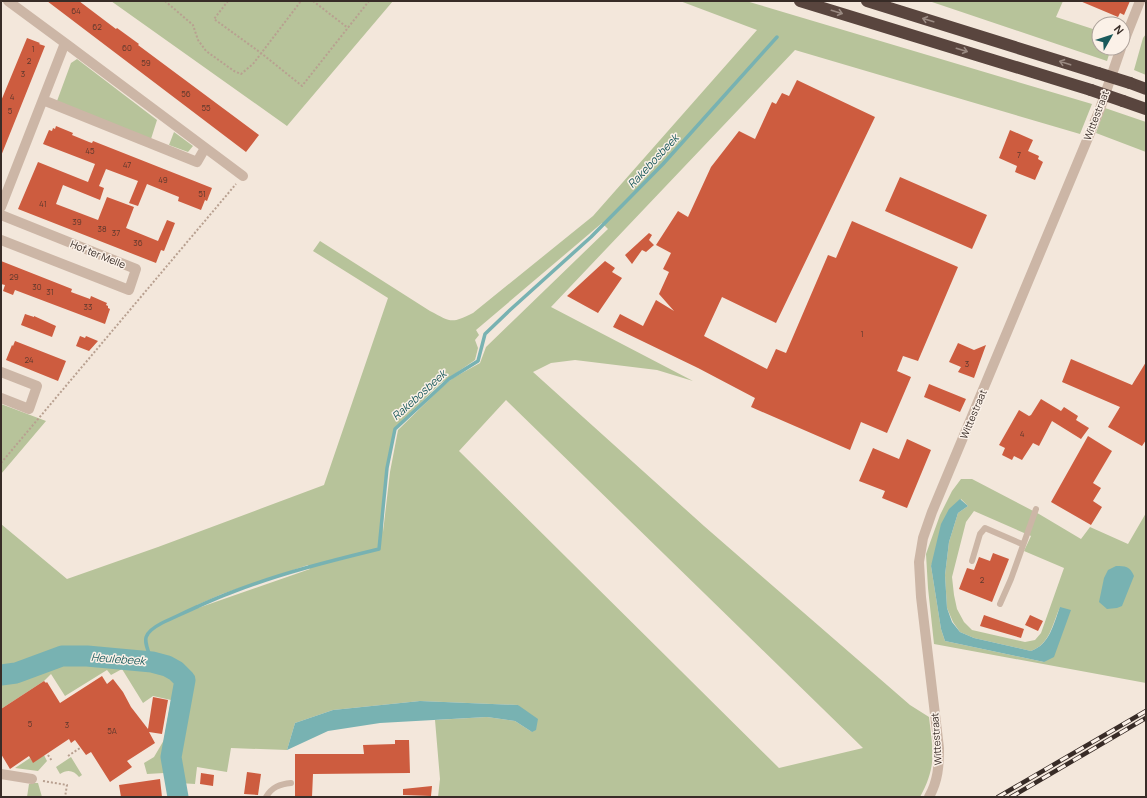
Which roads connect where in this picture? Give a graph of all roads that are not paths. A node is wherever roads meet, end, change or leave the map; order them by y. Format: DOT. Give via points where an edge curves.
graph roads {
  1 [pos="8,1"];
  2 [pos="800,1"];
  3 [pos="867,1"];
  4 [pos="1140,1"];
  5 [pos="1131,24"];
  6 [pos="65,43"];
  7 [pos="1118,56"];
  8 [pos="1146,89"];
  9 [pos="43,100"];
  10 [pos="1146,109"];
  11 [pos="205,148"];
  12 [pos="243,176"];
  13 [pos="1,207"];
  14 [pos="1,215"];
  15 [pos="1,240"];
  16 [pos="1,372"];
  17 [pos="1,398"];
  18 [pos="1036,509"];
  19 [pos="1022,544"];
  20 [pos="972,561"];
  21 [pos="1000,604"];
  22 [pos="1,774"];
  23 [pos="32,779"];
  24 [pos="291,783"];
  25 [pos="266,797"];
  26 [pos="930,797"];
  1 -- 6 [label="street"];
  2 -- 10 [label="highway, one-way, bridge"];
  8 -- 3 [label="highway, one-way, bridge"];
  4 -- 5 [label="street"];
  6 -- 9 [label="street"];
  6 -- 11 [label="street"];
  7 -- 26 [label="street, Wittestraat" via="1100,109 923,538 919,562 921,597 939,768"];
  9 -- 11 [label="street" via="197,162"];
  9 -- 13 [label="street"];
  11 -- 12 [label="street"];
  14 -- 15 [label="street, Hof ter Melle" via="136,269 129,290"];
  16 -- 17 [label="street" via="37,386 29,409"];
  18 -- 19 [label="lane"];
  19 -- 20 [label="lane" via="985,528 980,534"];
  19 -- 21 [label="lane"];
  22 -- 23 [label="street"];
  24 -- 25 [label="lane" via="278,785"];
}
